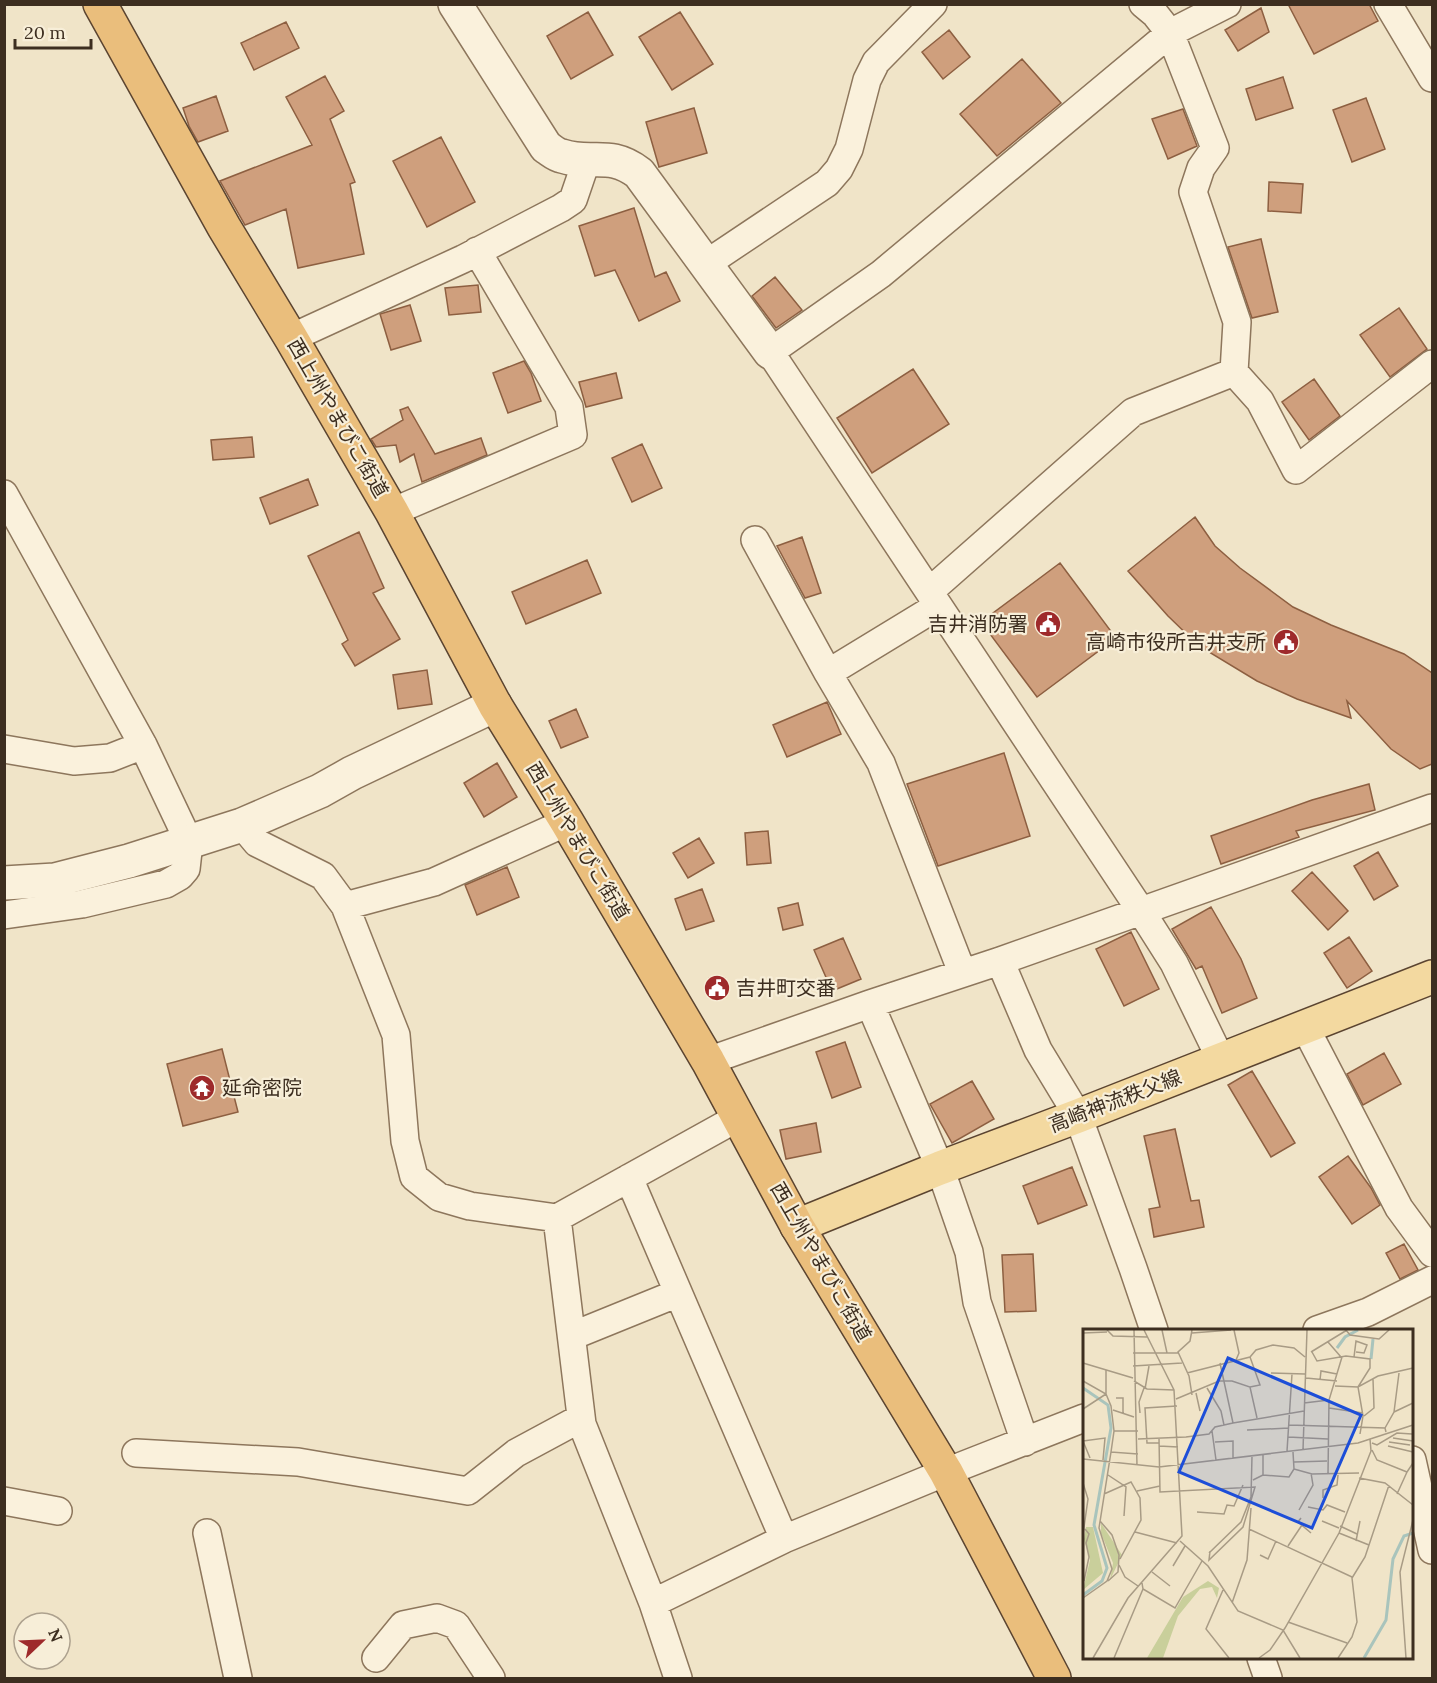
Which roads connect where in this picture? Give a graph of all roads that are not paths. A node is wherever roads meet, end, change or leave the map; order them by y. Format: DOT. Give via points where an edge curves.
graph roads {
  1 [pos="100,4"];
  2 [pos="455,4"];
  3 [pos="933,4"];
  4 [pos="1143,4"];
  5 [pos="1227,4"];
  6 [pos="1388,4"];
  7 [pos="1170,33"];
  8 [pos="1432,78"];
  9 [pos="587,159"];
  10 [pos="477,251"];
  11 [pos="706,264"];
  12 [pos="291,338"];
  13 [pos="770,352"];
  14 [pos="1432,364"];
  15 [pos="1234,372"];
  16 [pos="4,494"];
  17 [pos="392,512"];
  18 [pos="755,540"];
  19 [pos="934,598"];
  20 [pos="828,673"];
  21 [pos="495,705"];
  22 [pos="143,745"];
  23 [pos="4,749"];
  24 [pos="1432,808"];
  25 [pos="567,822"];
  26 [pos="242,825"];
  27 [pos="189,842"];
  28 [pos="4,883"];
  29 [pos="345,906"];
  30 [pos="1141,911"];
  31 [pos="4,915"];
  32 [pos="1000,962"];
  33 [pos="962,972"];
  34 [pos="1432,977"];
  35 [pos="870,1004"];
  36 [pos="1305,1027"];
  37 [pos="1221,1060"];
  38 [pos="708,1062"];
  39 [pos="1078,1116"];
  40 [pos="739,1117"];
  41 [pos="940,1168"];
  42 [pos="629,1178"];
  43 [pos="558,1218"];
  44 [pos="797,1226"];
  45 [pos="1432,1254"];
  46 [pos="1432,1280"];
  47 [pos="678,1293"];
  48 [pos="1371,1321"];
  49 [pos="1154,1329"];
  50 [pos="1323,1329"];
  51 [pos="572,1336"];
  52 [pos="581,1418"];
  53 [pos="1083,1418"];
  54 [pos="1025,1442"];
  55 [pos="136,1453"];
  56 [pos="1413,1464"];
  57 [pos="946,1472"];
  58 [pos="4,1501"];
  59 [pos="58,1511"];
  60 [pos="207,1533"];
  61 [pos="784,1539"];
  62 [pos="1432,1550"];
  63 [pos="653,1604"];
  64 [pos="376,1658"];
  65 [pos="1261,1659"];
  66 [pos="238,1678"];
  67 [pos="492,1678"];
  68 [pos="678,1678"];
  69 [pos="1053,1678"];
  70 [pos="1268,1678"];
  1 -- 12 [label="highway, 西上州やまびこ街道" via="224,227"];
  2 -- 9 [label="street" via="546,147 561,156"];
  3 -- 11 [label="street" via="876,62 839,170 827,183"];
  4 -- 7 [label="street"];
  5 -- 7 [label="street"];
  6 -- 8 [label="street"];
  7 -- 13 [label="street" via="881,274"];
  7 -- 15 [label="street" via="1215,148 1201,168 1193,192 1237,321"];
  9 -- 10 [label="street" via="573,200"];
  9 -- 11 [label="street" via="611,159 639,173"];
  10 -- 12 [label="street"];
  10 -- 17 [label="street" via="569,407 573,435"];
  11 -- 13 [label="street"];
  12 -- 17 [label="highway, 西上州やまびこ街道"];
  13 -- 19 [label="street"];
  14 -- 15 [label="street" via="1296,470 1260,401"];
  15 -- 19 [label="street" via="1133,412"];
  16 -- 22 [label="street"];
  17 -- 21 [label="highway, 西上州やまびこ街道"];
  18 -- 20 [label="street"];
  19 -- 20 [label="street"];
  19 -- 30 [label="street"];
  20 -- 33 [label="street" via="881,763"];
  21 -- 25 [label="highway, 西上州やまびこ街道"];
  21 -- 26 [label="street"];
  22 -- 23 [label="street" via="110,758 74,761"];
  22 -- 27 [label="street"];
  24 -- 30 [label="street"];
  25 -- 29 [label="street" via="434,882"];
  25 -- 38 [label="highway, 西上州やまびこ街道"];
  26 -- 27 [label="street"];
  26 -- 29 [label="street" via="257,843 323,876"];
  27 -- 28 [label="street" via="55,880"];
  27 -- 31 [label="street" via="186,869 166,884 82,904"];
  29 -- 43 [label="street" via="396,1035 405,1141 414,1177 439,1197 470,1206"];
  30 -- 32 [label="street"];
  30 -- 37 [label="street" via="1174,963"];
  32 -- 33 [label="street"];
  32 -- 39 [label="street" via="1038,1050"];
  33 -- 35 [label="street"];
  34 -- 36 [label="main road, 高崎神流秩父線"];
  35 -- 38 [label="street"];
  35 -- 41 [label="street"];
  36 -- 37 [label="main road, 高崎神流秩父線"];
  36 -- 45 [label="street" via="1399,1208"];
  37 -- 39 [label="main road, 高崎神流秩父線"];
  38 -- 40 [label="highway, 西上州やまびこ街道"];
  39 -- 41 [label="main road, 高崎神流秩父線"];
  39 -- 49 [label="street"];
  40 -- 42 [label="street"];
  40 -- 44 [label="highway, 西上州やまびこ街道"];
  41 -- 44 [label="main road, 高崎神流秩父線"];
  41 -- 54 [label="street" via="969,1252 977,1302"];
  42 -- 43 [label="street"];
  42 -- 47 [label="street"];
  43 -- 51 [label="street"];
  44 -- 57 [label="highway, 西上州やまびこ街道"];
  46 -- 48 [label="street"];
  47 -- 51 [label="street"];
  47 -- 61 [label="street"];
  48 -- 50 [label="street"];
  51 -- 52 [label="street"];
  52 -- 55 [label="street" via="516,1453 468,1491 298,1462"];
  52 -- 63 [label="street"];
  53 -- 54 [label="street"];
  54 -- 57 [label="street"];
  56 -- 62 [label="street"];
  57 -- 61 [label="street"];
  57 -- 69 [label="highway, 西上州やまびこ街道"];
  58 -- 59 [label="street"];
  60 -- 66 [label="street"];
  61 -- 63 [label="street"];
  63 -- 68 [label="street"];
  64 -- 67 [label="street" via="403,1625 437,1618 456,1625"];
  65 -- 70 [label="street"];
}
